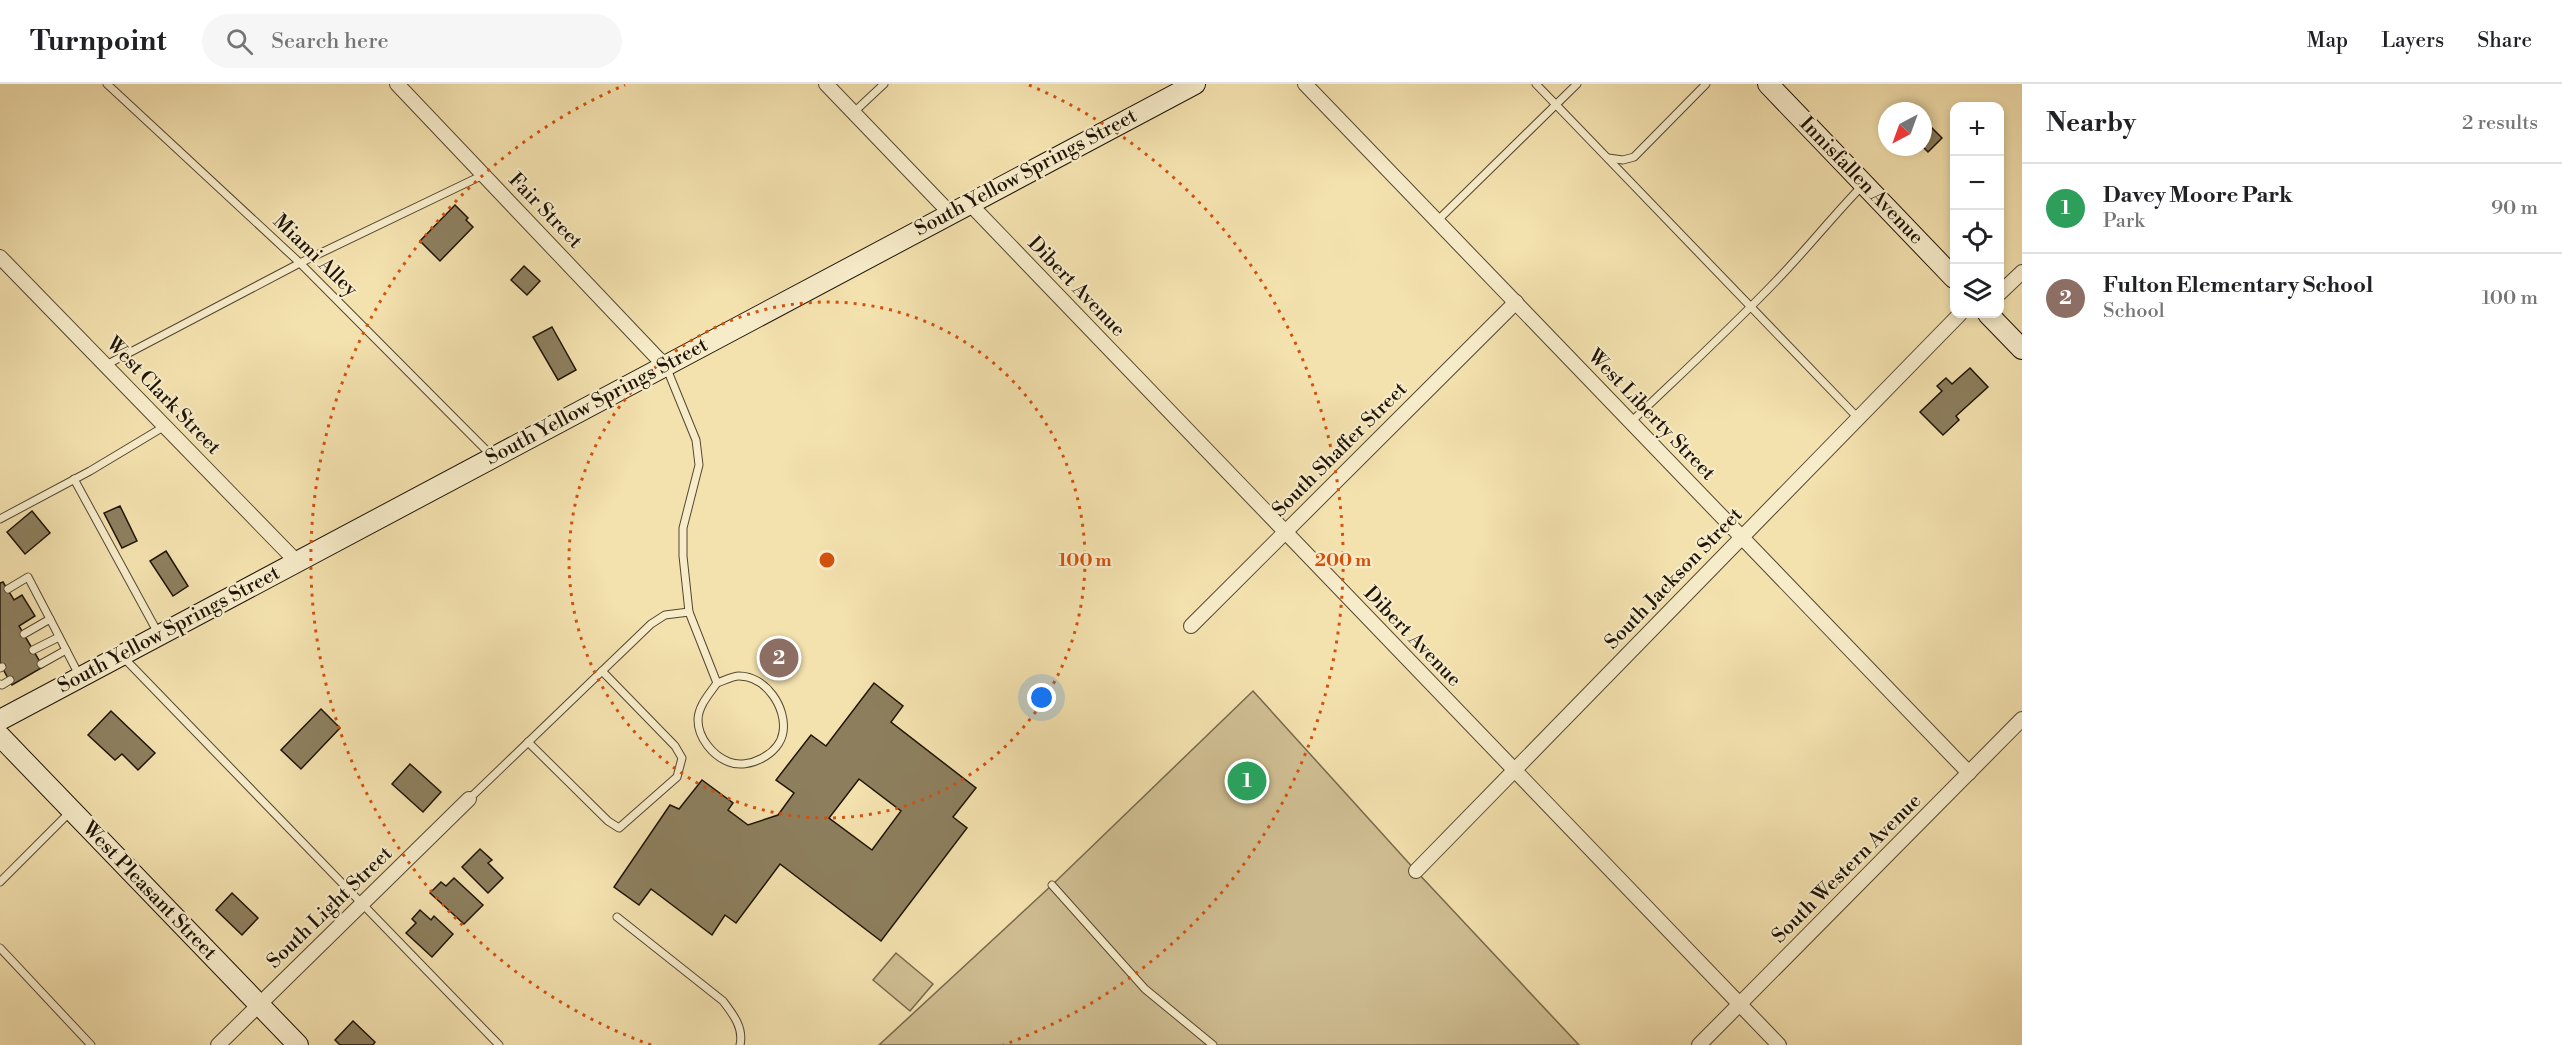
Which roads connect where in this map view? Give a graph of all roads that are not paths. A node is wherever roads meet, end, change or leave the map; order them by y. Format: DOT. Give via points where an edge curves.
graph roads {
  1 [pos="107,84"];
  2 [pos="396,84"];
  3 [pos="826,84"];
  4 [pos="884,84"];
  5 [pos="1195,84"];
  6 [pos="1305,84"];
  7 [pos="1536,84"];
  8 [pos="1577,84"];
  9 [pos="1706,84"];
  10 [pos="1768,84"];
  11 [pos="1169,90"];
  12 [pos="1556,106"];
  13 [pos="853,112"];
  14 [pos="1608,158"];
  15 [pos="483,175"];
  16 [pos="1864,184"];
  17 [pos="969,204"];
  18 [pos="950,213"];
  19 [pos="1437,221"];
  20 [pos="0,257"];
  21 [pos="300,263"];
  22 [pos="2022,272"];
  23 [pos="1950,274"];
  24 [pos="2004,289"];
  25 [pos="1516,302"];
  26 [pos="1752,306"];
  27 [pos="1956,318"];
  28 [pos="1992,318"];
  29 [pos="2022,349"];
  30 [pos="106,365"];
  31 [pos="665,366"];
  32 [pos="1858,418"];
  33 [pos="1631,422"];
  34 [pos="165,426"];
  35 [pos="493,457"];
  36 [pos="74,479"];
  37 [pos="0,519"];
  38 [pos="1285,533"];
  39 [pos="1742,537"];
  40 [pos="297,562"];
  41 [pos="8,589"];
  42 [pos="689,612"];
  43 [pos="50,619"];
  44 [pos="1191,626"];
  45 [pos="24,634"];
  46 [pos="159,635"];
  47 [pos="59,637"];
  48 [pos="33,650"];
  49 [pos="66,650"];
  50 [pos="122,655"];
  51 [pos="41,664"];
  52 [pos="602,671"];
  53 [pos="80,677"];
  54 [pos="10,680"];
  55 [pos="717,683"];
  56 [pos="0,684"];
  57 [pos="2022,719"];
  58 [pos="0,720"];
  59 [pos="0,736"];
  60 [pos="528,742"];
  61 [pos="1514,771"];
  62 [pos="1969,773"];
  63 [pos="469,799"];
  64 [pos="72,811"];
  65 [pos="1416,871"];
  66 [pos="0,882"];
  67 [pos="1052,885"];
  68 [pos="363,902"];
  69 [pos="617,917"];
  70 [pos="0,948"];
  71 [pos="258,1005"];
  72 [pos="1739,1006"];
  73 [pos="92,1045"];
  74 [pos="218,1045"];
  75 [pos="298,1045"];
  76 [pos="499,1045"];
  77 [pos="740,1045"];
  78 [pos="1213,1045"];
  79 [pos="1699,1045"];
  80 [pos="1779,1045"];
  1 -- 21 [label="lane, Miami Alley"];
  2 -- 15 [label="street, Fair Street"];
  3 -- 13 [label="street"];
  4 -- 13 [label="lane"];
  5 -- 11 [label="main road, South Yellow Springs Street"];
  6 -- 19 [label="street, West Liberty Street"];
  7 -- 12 [label="lane"];
  8 -- 12 [label="lane"];
  9 -- 14 [label="lane" via="1635,157"];
  10 -- 16 [label="main road, Innisfallen Avenue"];
  11 -- 17 [label="main road, South Yellow Springs Street"];
  12 -- 14 [label="lane"];
  12 -- 19 [label="lane"];
  13 -- 18 [label="street"];
  14 -- 26 [label="lane"];
  15 -- 21 [label="lane"];
  15 -- 31 [label="street, Fair Street"];
  16 -- 23 [label="main road, Innisfallen Avenue"];
  16 -- 26 [label="lane"];
  17 -- 18 [label="main road, South Yellow Springs Street"];
  17 -- 38 [label="street, Dibert Avenue"];
  18 -- 31 [label="main road, South Yellow Springs Street"];
  19 -- 25 [label="street, West Liberty Street"];
  20 -- 30 [label="street, West Clark Street"];
  21 -- 30 [label="lane"];
  21 -- 35 [label="lane, Miami Alley"];
  22 -- 24 [label="street"];
  25 -- 33 [label="street, West Liberty Street"];
  25 -- 38 [label="street, South Shaffer Street"];
  26 -- 32 [label="lane"];
  26 -- 33 [label="lane"];
  27 -- 32 [label="street, South Jackson Street"];
  28 -- 29 [label="main road"];
  30 -- 34 [label="street, West Clark Street"];
  31 -- 35 [label="main road, South Yellow Springs Street"];
  31 -- 42 [label="lane" via="696,440 699,465 683,528"];
  32 -- 39 [label="street, South Jackson Street"];
  33 -- 39 [label="street, West Liberty Street"];
  34 -- 36 [label="lane"];
  34 -- 40 [label="street, West Clark Street"];
  35 -- 40 [label="main road, South Yellow Springs Street"];
  36 -- 37 [label="lane"];
  36 -- 46 [label="lane"];
  38 -- 44 [label="street, South Shaffer Street"];
  38 -- 61 [label="street, Dibert Avenue"];
  39 -- 61 [label="street, South Jackson Street"];
  39 -- 62 [label="street, West Liberty Street"];
  40 -- 46 [label="main road, South Yellow Springs Street"];
  41 -- 43 [label="lane" via="28,577"];
  42 -- 52 [label="lane" via="665,615 651,624"];
  42 -- 55 [label="lane"];
  43 -- 45 [label="lane"];
  43 -- 47 [label="lane"];
  46 -- 50 [label="main road, South Yellow Springs Street"];
  47 -- 48 [label="lane"];
  47 -- 49 [label="lane"];
  49 -- 51 [label="lane"];
  49 -- 53 [label="lane"];
  50 -- 53 [label="main road, South Yellow Springs Street"];
  50 -- 68 [label="lane"];
  52 -- 60 [label="lane"];
  52 -- 60 [label="lane" via="675,746 681,758 677,777 619,828"];
  53 -- 58 [label="main road, South Yellow Springs Street"];
  54 -- 56 [label="lane"];
  55 -- 55 [label="lane" via="739,676 759,682 772,693 781,712 783,733 773,750 757,761 736,765 719,758 704,740 698,719 704,701"];
  57 -- 62 [label="street, South Western Avenue"];
  59 -- 64 [label="main road, West Pleasant Street"];
  60 -- 63 [label="lane"];
  61 -- 65 [label="street, South Jackson Street"];
  61 -- 72 [label="street, Dibert Avenue"];
  62 -- 72 [label="street, South Western Avenue"];
  63 -- 68 [label="street, South Light Street"];
  64 -- 66 [label="lane"];
  64 -- 71 [label="main road, West Pleasant Street"];
  67 -- 78 [label="lane" via="1145,989"];
  68 -- 71 [label="street, South Light Street"];
  68 -- 76 [label="lane"];
  69 -- 77 [label="lane" via="723,1001 742,1036"];
  70 -- 73 [label="lane"];
  71 -- 74 [label="street, South Light Street"];
  71 -- 75 [label="main road, West Pleasant Street"];
  72 -- 79 [label="street, South Western Avenue"];
  72 -- 80 [label="street, Dibert Avenue"];
}
